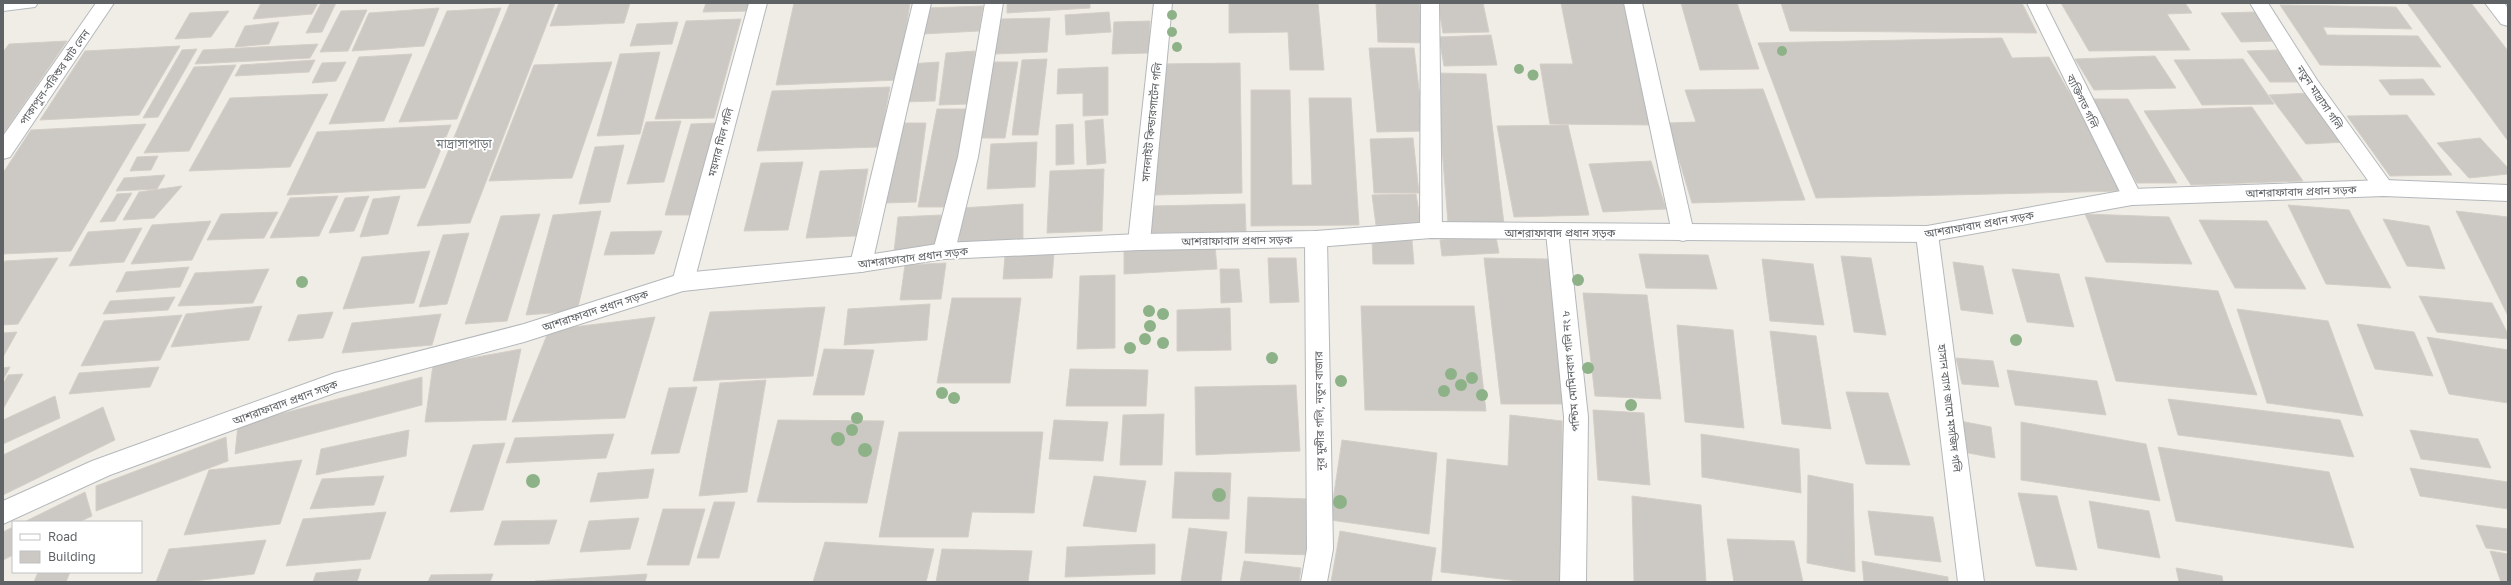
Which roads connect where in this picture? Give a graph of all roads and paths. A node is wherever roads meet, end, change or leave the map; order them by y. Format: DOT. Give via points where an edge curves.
graph roads {
  1 [pos="29,3"];
  2 [pos="105,3"];
  3 [pos="758,3"];
  4 [pos="922,3"];
  5 [pos="994,3"];
  6 [pos="1163,3"];
  7 [pos="1430,3"];
  8 [pos="1633,3"];
  9 [pos="2036,3"];
  10 [pos="2259,3"];
  11 [pos="2494,3"];
  12 [pos="3,5"];
  13 [pos="2508,20"];
  14 [pos="3,152"];
  15 [pos="2384,188"];
  16 [pos="2508,194"];
  17 [pos="2132,197"];
  18 [pos="1430,230"];
  19 [pos="1558,232"];
  20 [pos="1683,233"];
  21 [pos="1927,234"];
  22 [pos="1316,239"];
  23 [pos="1139,242"];
  24 [pos="944,251"];
  25 [pos="861,264"];
  26 [pos="683,282"];
  27 [pos="3,513"];
  28 [pos="1314,582"];
  29 [pos="1573,582"];
  30 [pos="1971,582"];
  1 -- 12 [label="street"];
  2 -- 14 [label="street, পাকাপুল-বরিশুর ঘাট লেন"];
  3 -- 26 [label="street, ময়দার মিল গলি"];
  4 -- 25 [label="street"];
  5 -- 24 [label="street" via="968,157"];
  6 -- 23 [label="street, সানলাইট কিন্ডারগার্টেন গলি"];
  7 -- 18 [label="street"];
  8 -- 20 [label="street"];
  9 -- 17 [label="street, ব্যক্তিগত গলি"];
  10 -- 15 [label="street, নতুন মাদ্রাসা গলি" via="2310,85"];
  11 -- 13 [label="street"];
  15 -- 16 [label="street, আশরাফাবাদ প্রধান সড়ক"];
  15 -- 17 [label="street, আশরাফাবাদ প্রধান সড়ক"];
  17 -- 21 [label="street, আশরাফাবাদ প্রধান সড়ক"];
  18 -- 19 [label="street, আশরাফাবাদ প্রধান সড়ক"];
  18 -- 22 [label="street, আশরাফাবাদ প্রধান সড়ক"];
  19 -- 20 [label="street, আশরাফাবাদ প্রধান সড়ক"];
  19 -- 29 [label="street, পশ্চিম মোমিনবাগ গলি নং ৮" via="1576,417"];
  20 -- 21 [label="street, আশরাফাবাদ প্রধান সড়ক"];
  21 -- 30 [label="street, হাসান ব্যাগ জামে মসজিদ গলি"];
  22 -- 23 [label="street, আশরাফাবাদ প্রধান সড়ক"];
  22 -- 28 [label="street, নূর মুন্সীর গলি, নতুন বাজার" via="1320,549"];
  23 -- 24 [label="street, আশরাফাবাদ প্রধান সড়ক"];
  24 -- 25 [label="street, আশরাফাবাদ প্রধান সড়ক"];
  25 -- 26 [label="street, আশরাফাবাদ প্রধান সড়ক"];
  26 -- 27 [label="street, আশরাফাবাদ প্রধান সড়ক" via="524,333 335,383 101,468"];
}
